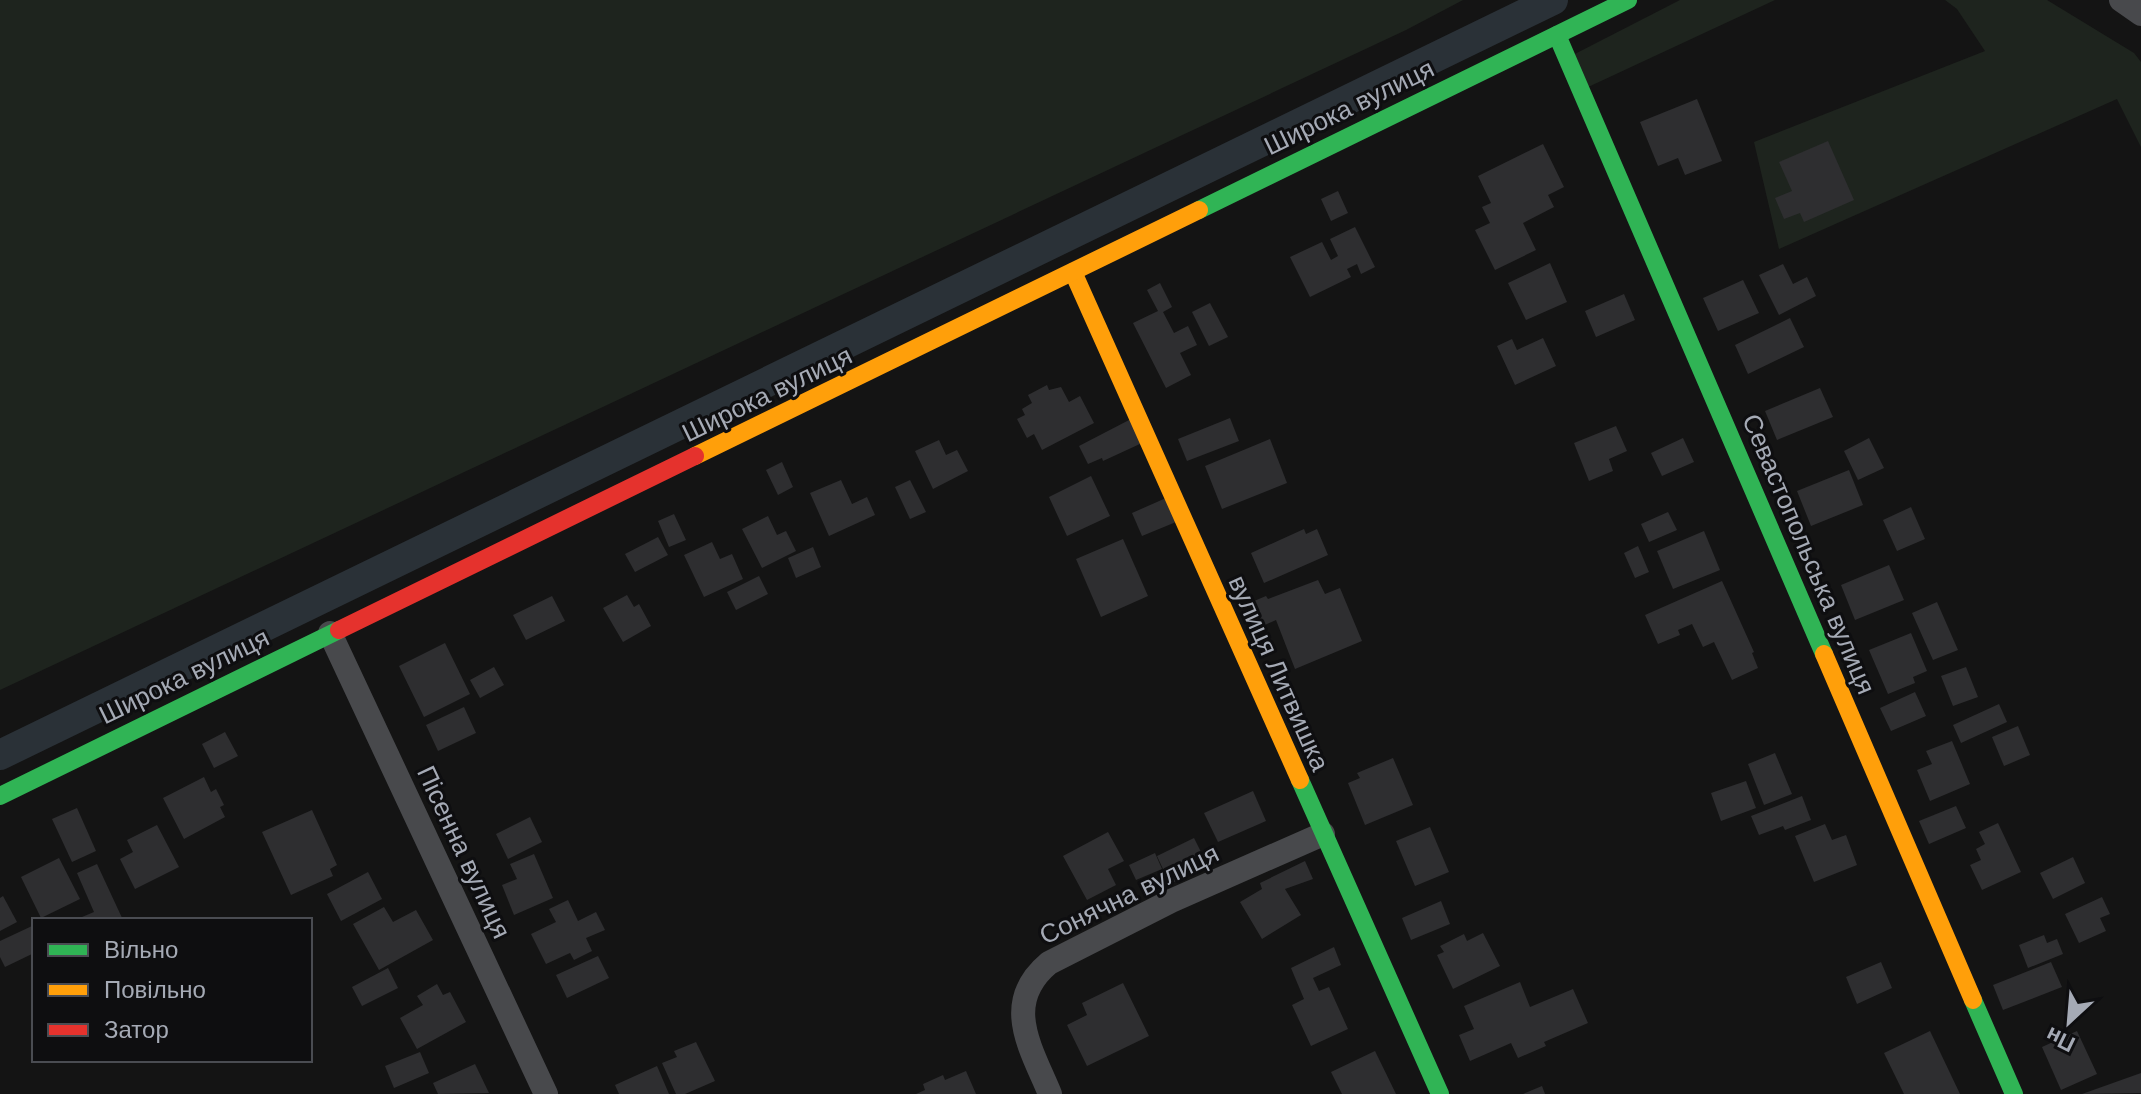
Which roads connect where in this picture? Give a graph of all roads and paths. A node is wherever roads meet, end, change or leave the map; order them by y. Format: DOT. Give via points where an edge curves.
graph roads {
  1 [pos="1628,0"];
  2 [pos="2121,0"];
  3 [pos="2141,14"];
  4 [pos="1557,35"];
  5 [pos="1073,272"];
  6 [pos="330,633"];
  7 [pos="0,796"];
  8 [pos="1323,834"];
  9 [pos="546,1094"];
  10 [pos="1050,1094"];
  11 [pos="1440,1094"];
  12 [pos="2014,1094"];
  1 -- 4 [label="street, Широка вулиця"];
  2 -- 3 [label="street"];
  4 -- 5 [label="street, Широка вулиця"];
  4 -- 12 [label="street, Севастопольська вулиця"];
  5 -- 6 [label="street, Широка вулиця"];
  5 -- 8 [label="street, вулиця Литвишка"];
  6 -- 7 [label="street, Широка вулиця"];
  6 -- 9 [label="street, Пісенна вулиця"];
  8 -- 10 [label="street, Сонячна вулиця" via="1171,901 1033,976 1022,1028"];
  8 -- 11 [label="street, вулиця Литвишка"];
}
